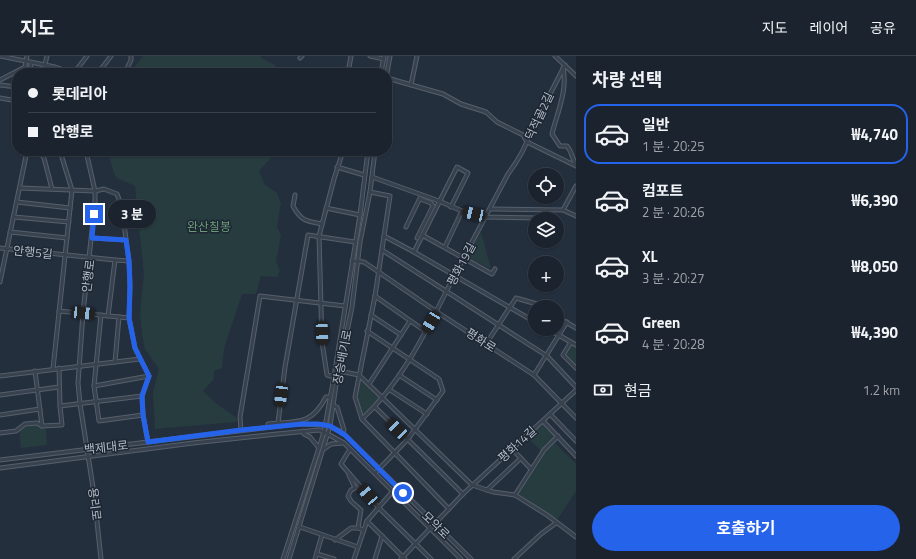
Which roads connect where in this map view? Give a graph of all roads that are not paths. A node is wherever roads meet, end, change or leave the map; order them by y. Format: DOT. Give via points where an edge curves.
graph roads {
  1 [pos="0,56"];
  2 [pos="27,56"];
  3 [pos="47,56"];
  4 [pos="87,56"];
  5 [pos="111,56"];
  6 [pos="131,56"];
  7 [pos="351,56"];
  8 [pos="370,56"];
  9 [pos="390,56"];
  10 [pos="417,56"];
  11 [pos="555,56"];
  12 [pos="384,57"];
  13 [pos="26,62"];
  14 [pos="32,63"];
  15 [pos="45,66"];
  16 [pos="564,66"];
  17 [pos="23,68"];
  18 [pos="31,68"];
  19 [pos="54,68"];
  20 [pos="77,68"];
  21 [pos="102,68"];
  22 [pos="127,68"];
  23 [pos="349,68"];
  24 [pos="382,68"];
  25 [pos="388,68"];
  26 [pos="12,74"];
  27 [pos="576,76"];
  28 [pos="392,79"];
  29 [pos="0,80"];
  30 [pos="0,85"];
  31 [pos="411,85"];
  32 [pos="12,86"];
  33 [pos="0,98"];
  34 [pos="12,101"];
  35 [pos="527,142"];
  36 [pos="26,156"];
  37 [pos="42,156"];
  38 [pos="62,156"];
  39 [pos="87,156"];
  40 [pos="341,156"];
  41 [pos="367,156"];
  42 [pos="374,156"];
  43 [pos="576,165"];
  44 [pos="337,167"];
  45 [pos="364,175"];
  46 [pos="372,177"];
  47 [pos="576,186"];
  48 [pos="20,188"];
  49 [pos="52,189"];
  50 [pos="72,190"];
  51 [pos="95,191"];
  52 [pos="370,192"];
  53 [pos="295,195"];
  54 [pos="421,197"];
  55 [pos="439,201"];
  56 [pos="17,202"];
  57 [pos="451,206"];
  58 [pos="70,208"];
  59 [pos="326,208"];
  60 [pos="490,209"];
  61 [pos="563,210"];
  62 [pos="462,211"];
  63 [pos="360,215"];
  64 [pos="576,216"];
  65 [pos="14,217"];
  66 [pos="486,217"];
  67 [pos="528,218"];
  68 [pos="69,222"];
  69 [pos="322,224"];
  70 [pos="406,227"];
  71 [pos="10,232"];
  72 [pos="422,235"];
  73 [pos="319,236"];
  74 [pos="384,236"];
  75 [pos="67,238"];
  76 [pos="92,238"];
  77 [pos="417,238"];
  78 [pos="126,240"];
  79 [pos="355,242"];
  80 [pos="445,247"];
  81 [pos="0,248"];
  82 [pos="7,250"];
  83 [pos="382,250"];
  84 [pos="414,252"];
  85 [pos="65,256"];
  86 [pos="90,258"];
  87 [pos="464,258"];
  88 [pos="115,260"];
  89 [pos="129,261"];
  90 [pos="352,261"];
  91 [pos="358,261"];
  92 [pos="495,269"];
  93 [pos="378,271"];
  94 [pos="455,276"];
  95 [pos="0,282"];
  96 [pos="446,292"];
  97 [pos="375,296"];
  98 [pos="296,300"];
  99 [pos="528,302"];
  100 [pos="321,303"];
  101 [pos="345,306"];
  102 [pos="510,307"];
  103 [pos="59,311"];
  104 [pos="437,312"];
  105 [pos="83,313"];
  106 [pos="101,315"];
  107 [pos="371,315"];
  108 [pos="108,316"];
  109 [pos="119,317"];
  110 [pos="129,318"];
  111 [pos="528,318"];
  112 [pos="564,320"];
  113 [pos="410,321"];
  114 [pos="567,322"];
  115 [pos="498,325"];
  116 [pos="564,327"];
  117 [pos="576,328"];
  118 [pos="367,331"];
  119 [pos="425,332"];
  120 [pos="401,335"];
  121 [pos="559,336"];
  122 [pos="571,342"];
  123 [pos="486,344"];
  124 [pos="576,345"];
  125 [pos="392,348"];
  126 [pos="546,356"];
  127 [pos="140,359"];
  128 [pos="409,360"];
  129 [pos="115,362"];
  130 [pos="96,364"];
  131 [pos="81,366"];
  132 [pos="59,368"];
  133 [pos="576,368"];
  134 [pos="53,369"];
  135 [pos="35,371"];
  136 [pos="339,371"];
  137 [pos="534,374"];
  138 [pos="359,375"];
  139 [pos="400,375"];
  140 [pos="0,376"];
  141 [pos="149,376"];
  142 [pos="334,377"];
  143 [pos="369,384"];
  144 [pos="94,386"];
  145 [pos="576,387"];
  146 [pos="59,388"];
  147 [pos="37,390"];
  148 [pos="390,390"];
  149 [pos="576,390"];
  150 [pos="0,395"];
  151 [pos="142,396"];
  152 [pos="330,397"];
  153 [pos="383,398"];
  154 [pos="437,400"];
  155 [pos="96,402"];
  156 [pos="562,402"];
  157 [pos="80,404"];
  158 [pos="60,406"];
  159 [pos="334,406"];
  160 [pos="375,407"];
  161 [pos="40,409"];
  162 [pos="427,414"];
  163 [pos="550,414"];
  164 [pos="0,415"];
  165 [pos="143,415"];
  166 [pos="576,418"];
  167 [pos="362,419"];
  168 [pos="543,421"];
  169 [pos="278,423"];
  170 [pos="325,425"];
  171 [pos="42,426"];
  172 [pos="330,426"];
  173 [pos="268,427"];
  174 [pos="241,430"];
  175 [pos="415,430"];
  176 [pos="303,431"];
  177 [pos="324,432"];
  178 [pos="0,433"];
  179 [pos="342,433"];
  180 [pos="328,434"];
  181 [pos="558,436"];
  182 [pos="408,439"];
  183 [pos="576,441"];
  184 [pos="148,442"];
  185 [pos="344,443"];
  186 [pos="319,448"];
  187 [pos="324,448"];
  188 [pos="512,448"];
  189 [pos="87,449"];
  190 [pos="350,449"];
  191 [pos="395,453"];
  192 [pos="576,456"];
  193 [pos="88,457"];
  194 [pos="521,458"];
  195 [pos="0,460"];
  196 [pos="0,468"];
  197 [pos="379,469"];
  198 [pos="532,469"];
  199 [pos="348,471"];
  200 [pos="375,473"];
  201 [pos="472,485"];
  202 [pos="487,490"];
  203 [pos="393,491"];
  204 [pos="463,494"];
  205 [pos="515,495"];
  206 [pos="378,507"];
  207 [pos="449,510"];
  208 [pos="367,521"];
  209 [pos="556,522"];
  210 [pos="435,524"];
  211 [pos="300,527"];
  212 [pos="358,528"];
  213 [pos="431,529"];
  214 [pos="363,530"];
  215 [pos="322,535"];
  216 [pos="382,536"];
  217 [pos="576,537"];
  218 [pos="335,540"];
  219 [pos="416,544"];
  220 [pos="358,547"];
  221 [pos="317,554"];
  222 [pos="403,558"];
  223 [pos="101,559"];
  224 [pos="283,559"];
  225 [pos="289,559"];
  226 [pos="315,559"];
  227 [pos="334,559"];
  228 [pos="354,559"];
  229 [pos="376,559"];
  230 [pos="431,559"];
  231 [pos="462,559"];
  232 [pos="471,559"];
  233 [pos="514,559"];
  1 -- 13 [label="street"];
  2 -- 13 [label="street"];
  3 -- 15 [label="street"];
  4 -- 20 [label="street"];
  5 -- 21 [label="street"];
  6 -- 22 [label="street"];
  7 -- 23 [label="street"];
  8 -- 12 [label="street"];
  9 -- 25 [label="street"];
  10 -- 31 [label="street"];
  11 -- 16 [label="street"];
  12 -- 24 [label="street"];
  13 -- 14 [label="street"];
  13 -- 17 [label="street"];
  14 -- 15 [label="street"];
  14 -- 18 [label="street"];
  15 -- 19 [label="street"];
  16 -- 27 [label="street"];
  16 -- 35 [label="street, 덕적골2길"];
  16 -- 43 [label="street" via="563,93 552,134 560,146 567,146 571,150"];
  26 -- 29 [label="street"];
  28 -- 31 [label="street"];
  30 -- 32 [label="street"];
  31 -- 35 [label="street" via="443,94 461,104 486,112 497,122 523,136"];
  33 -- 34 [label="street"];
  35 -- 43 [label="street"];
  35 -- 60 [label="street, 덕적골2길"];
  36 -- 48 [label="street"];
  37 -- 49 [label="street"];
  38 -- 50 [label="street"];
  39 -- 51 [label="street, 안행로"];
  40 -- 44 [label="street"];
  41 -- 45 [label="street, 장승배기로"];
  42 -- 46 [label="street, 장승배기로"];
  44 -- 45 [label="street"];
  44 -- 59 [label="street"];
  45 -- 63 [label="street, 장승배기로"];
  46 -- 52 [label="street, 장승배기로"];
  46 -- 54 [label="street"];
  47 -- 61 [label="street"];
  48 -- 49 [label="street"];
  48 -- 56 [label="street"];
  49 -- 50 [label="street"];
  50 -- 51 [label="street"];
  50 -- 58 [label="street, 안행5길"];
  51 -- 76 [label="street, 안행로"];
  51 -- 78 [label="street" via="104,189 117,194"];
  52 -- 74 [label="street" via="390,196"];
  52 -- 91 [label="street, 장승배기로"];
  53 -- 69 [label="street" via="293,206 300,217"];
  54 -- 55 [label="street"];
  54 -- 70 [label="street"];
  54 -- 77 [label="street" via="433,206"];
  55 -- 57 [label="street"];
  55 -- 57 [label="street" via="457,167 468,173"];
  55 -- 72 [label="street"];
  56 -- 58 [label="street"];
  56 -- 65 [label="street"];
  57 -- 62 [label="street"];
  58 -- 68 [label="street, 안행5길"];
  59 -- 63 [label="street"];
  59 -- 69 [label="street"];
  60 -- 61 [label="street"];
  60 -- 66 [label="street, 평화19길"];
  61 -- 64 [label="street"];
  62 -- 66 [label="street"];
  62 -- 80 [label="street"];
  63 -- 79 [label="street, 장승배기로"];
  65 -- 68 [label="street"];
  65 -- 71 [label="street"];
  66 -- 67 [label="street"];
  66 -- 87 [label="street, 평화19길"];
  68 -- 75 [label="street, 안행5길"];
  69 -- 73 [label="street"];
  71 -- 75 [label="street"];
  71 -- 82 [label="street"];
  72 -- 80 [label="street"];
  72 -- 84 [label="street"];
  73 -- 79 [label="street"];
  73 -- 98 [label="street" via="308,235"];
  73 -- 100 [label="street"];
  74 -- 83 [label="street"];
  74 -- 84 [label="street"];
  75 -- 85 [label="street, 안행5길"];
  76 -- 78 [label="street"];
  76 -- 86 [label="street, 안행로"];
  78 -- 89 [label="street"];
  79 -- 90 [label="street, 장승배기로"];
  80 -- 87 [label="street"];
  81 -- 82 [label="street, 안행5길"];
  82 -- 85 [label="street, 안행5길"];
  82 -- 95 [label="street"];
  83 -- 93 [label="street"];
  83 -- 96 [label="street"];
  84 -- 94 [label="street"];
  85 -- 86 [label="street, 안행5길"];
  85 -- 103 [label="street, 안행5길"];
  86 -- 88 [label="street, 안행5길"];
  86 -- 105 [label="street, 안행로"];
  87 -- 92 [label="street" via="492,274"];
  87 -- 94 [label="street, 평화19길"];
  88 -- 89 [label="street, 안행5길"];
  88 -- 108 [label="street"];
  89 -- 110 [label="street"];
  90 -- 91 [label="street, 평화로"];
  90 -- 101 [label="street, 장승배기로"];
  91 -- 93 [label="street, 평화로"];
  91 -- 136 [label="street, 장승배기로"];
  93 -- 97 [label="street"];
  93 -- 104 [label="street, 평화로"];
  94 -- 96 [label="street, 평화19길"];
  94 -- 102 [label="street"];
  96 -- 104 [label="street, 평화19길"];
  96 -- 115 [label="street"];
  97 -- 107 [label="street"];
  97 -- 113 [label="street"];
  98 -- 100 [label="street"];
  98 -- 169 [label="street"];
  98 -- 174 [label="street" via="260,296 240,417"];
  99 -- 102 [label="street" via="516,298"];
  100 -- 101 [label="street"];
  100 -- 142 [label="street" via="326,370 327,375"];
  101 -- 142 [label="street, 장승배기로"];
  102 -- 111 [label="street"];
  102 -- 115 [label="street"];
  103 -- 105 [label="street"];
  103 -- 134 [label="street, 안행5길"];
  104 -- 119 [label="street, 평화19길"];
  104 -- 123 [label="street, 평화로"];
  105 -- 106 [label="street"];
  105 -- 131 [label="street, 안행로"];
  106 -- 108 [label="street"];
  106 -- 130 [label="street"];
  107 -- 118 [label="street"];
  107 -- 120 [label="street"];
  108 -- 109 [label="street"];
  109 -- 110 [label="street"];
  109 -- 129 [label="street"];
  110 -- 127 [label="street"];
  112 -- 114 [label="street"];
  113 -- 119 [label="street"];
  113 -- 120 [label="street"];
  114 -- 116 [label="street"];
  114 -- 117 [label="street"];
  115 -- 123 [label="street"];
  115 -- 126 [label="street"];
  118 -- 125 [label="street"];
  118 -- 138 [label="street"];
  119 -- 128 [label="street, 평화19길"];
  120 -- 125 [label="street"];
  121 -- 122 [label="street"];
  121 -- 126 [label="street"];
  122 -- 124 [label="street"];
  122 -- 133 [label="street" via="563,355"];
  123 -- 137 [label="street, 평화로"];
  125 -- 128 [label="street"];
  125 -- 143 [label="street"];
  126 -- 137 [label="street"];
  126 -- 145 [label="street"];
  127 -- 129 [label="street"];
  127 -- 141 [label="street"];
  128 -- 139 [label="street, 평화19길"];
  128 -- 154 [label="street" via="439,379 443,391"];
  129 -- 130 [label="street"];
  130 -- 131 [label="street"];
  130 -- 144 [label="street"];
  131 -- 132 [label="street"];
  131 -- 157 [label="street, 안행로" via="78,383"];
  132 -- 134 [label="street"];
  132 -- 146 [label="street"];
  134 -- 135 [label="street"];
  135 -- 140 [label="street"];
  135 -- 147 [label="street"];
  136 -- 138 [label="street"];
  136 -- 159 [label="street, 장승배기로"];
  137 -- 156 [label="street, 평화로"];
  138 -- 143 [label="street"];
  138 -- 167 [label="street" via="355,397"];
  139 -- 148 [label="street, 평화19길"];
  139 -- 154 [label="street"];
  141 -- 144 [label="street"];
  141 -- 151 [label="street"];
  142 -- 152 [label="street, 장승배기로"];
  143 -- 153 [label="street"];
  144 -- 155 [label="street"];
  146 -- 147 [label="street"];
  146 -- 158 [label="street"];
  147 -- 150 [label="street"];
  147 -- 161 [label="street"];
  148 -- 153 [label="street, 평화19길"];
  148 -- 162 [label="street"];
  149 -- 156 [label="street, 평화14길"];
  151 -- 155 [label="street"];
  151 -- 165 [label="street"];
  152 -- 169 [label="street" via="326,397 314,415 303,421"];
  152 -- 170 [label="street, 장승배기로"];
  153 -- 160 [label="street, 평화19길"];
  153 -- 175 [label="street"];
  154 -- 162 [label="street"];
  155 -- 157 [label="street"];
  155 -- 165 [label="street" via="99,421"];
  156 -- 163 [label="street, 평화14길"];
  156 -- 166 [label="street, 평화로"];
  157 -- 158 [label="street"];
  157 -- 189 [label="street, 안행로"];
  158 -- 171 [label="street" via="62,425"];
  159 -- 172 [label="street, 장승배기로"];
  159 -- 179 [label="street" via="337,407 344,430"];
  160 -- 167 [label="street, 평화19길"];
  160 -- 182 [label="street"];
  161 -- 164 [label="street"];
  161 -- 171 [label="street"];
  162 -- 175 [label="street"];
  163 -- 168 [label="street, 평화14길"];
  163 -- 183 [label="street"];
  165 -- 184 [label="street"];
  167 -- 191 [label="street"];
  168 -- 181 [label="street"];
  168 -- 188 [label="street, 평화14길"];
  169 -- 173 [label="street" via="268,424"];
  170 -- 172 [label="street, 백제대로"];
  170 -- 173 [label="street, 백제대로"];
  170 -- 177 [label="street, 장승배기로"];
  171 -- 178 [label="street" via="37,423 25,424 16,431"];
  172 -- 179 [label="street, 모악로"];
  172 -- 180 [label="street, 장승배기로"];
  173 -- 174 [label="street, 백제대로"];
  174 -- 184 [label="street, 백제대로"];
  175 -- 182 [label="street"];
  175 -- 201 [label="street"];
  176 -- 177 [label="street, 백제대로"];
  176 -- 186 [label="street"];
  176 -- 193 [label="street, 백제대로"];
  177 -- 180 [label="street, 백제대로"];
  177 -- 186 [label="street, 장승배기로"];
  179 -- 197 [label="street, 모악로"];
  180 -- 185 [label="street, 모악로"];
  180 -- 187 [label="street, 장승배기로"];
  181 -- 192 [label="street"];
  181 -- 198 [label="street" via="544,450"];
  182 -- 191 [label="street"];
  182 -- 204 [label="street"];
  184 -- 189 [label="street, 백제대로"];
  185 -- 187 [label="street" via="331,444"];
  185 -- 190 [label="street, 모악로"];
  186 -- 224 [label="street, 장승배기로"];
  187 -- 211 [label="street, 장승배기로"];
  188 -- 194 [label="street"];
  188 -- 201 [label="street, 평화14길"];
  189 -- 193 [label="street, 용리로"];
  189 -- 195 [label="street, 백제대로"];
  190 -- 199 [label="street" via="340,464"];
  190 -- 200 [label="street, 모악로"];
  191 -- 197 [label="street"];
  191 -- 207 [label="street"];
  193 -- 196 [label="street, 백제대로"];
  193 -- 223 [label="street, 용리로"];
  194 -- 198 [label="street"];
  194 -- 202 [label="street"];
  197 -- 200 [label="street"];
  197 -- 210 [label="street, 모악로"];
  198 -- 205 [label="street"];
  199 -- 206 [label="street"];
  199 -- 212 [label="street" via="355,488 348,496 361,510"];
  200 -- 203 [label="street, 모악로"];
  201 -- 202 [label="street"];
  201 -- 204 [label="street, 평화14길"];
  202 -- 205 [label="street"];
  203 -- 206 [label="street"];
  203 -- 213 [label="street, 모악로"];
  204 -- 207 [label="street, 평화14길"];
  205 -- 209 [label="street"];
  206 -- 208 [label="street"];
  206 -- 219 [label="street"];
  207 -- 210 [label="street, 평화14길"];
  208 -- 214 [label="street"];
  208 -- 216 [label="street"];
  209 -- 217 [label="street"];
  209 -- 233 [label="street"];
  210 -- 213 [label="street, 평화14길"];
  210 -- 232 [label="street, 모악로"];
  211 -- 215 [label="street"];
  211 -- 225 [label="street, 장승배기로"];
  212 -- 214 [label="street"];
  212 -- 218 [label="street" via="351,528"];
  213 -- 219 [label="street, 평화14길"];
  213 -- 231 [label="street, 모악로"];
  214 -- 220 [label="street"];
  215 -- 218 [label="street"];
  215 -- 221 [label="street"];
  216 -- 222 [label="street"];
  216 -- 229 [label="street"];
  218 -- 220 [label="street"];
  219 -- 222 [label="street, 평화14길"];
  219 -- 230 [label="street"];
  220 -- 228 [label="street"];
  221 -- 226 [label="street"];
  221 -- 227 [label="street"];
}
